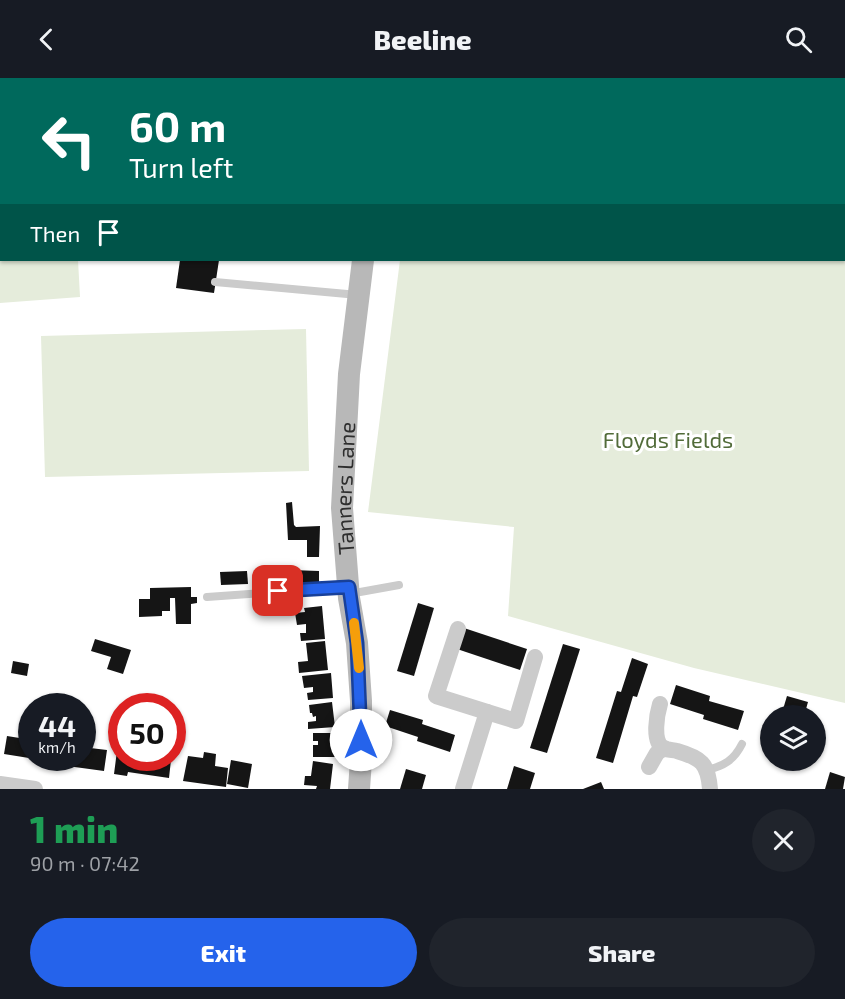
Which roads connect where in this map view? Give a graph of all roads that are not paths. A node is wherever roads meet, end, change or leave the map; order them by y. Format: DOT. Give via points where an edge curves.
graph roads {
  1 [pos="363,261"];
  2 [pos="215,282"];
  3 [pos="358,295"];
  4 [pos="399,585"];
  5 [pos="349,591"];
  6 [pos="207,597"];
  7 [pos="458,629"];
  8 [pos="535,657"];
  9 [pos="660,704"];
  10 [pos="487,712"];
  11 [pos="742,744"];
  12 [pos="664,748"];
  13 [pos="649,767"];
  14 [pos="707,770"];
  15 [pos="0,784"];
  16 [pos="35,789"];
  17 [pos="359,789"];
  18 [pos="463,789"];
  19 [pos="710,789"];
  1 -- 3 [label="main road, Tanners Lane"];
  2 -- 3 [label="lane"];
  3 -- 5 [label="main road, Tanners Lane" via="349,374 342,508"];
  4 -- 5 [label="lane"];
  5 -- 6 [label="lane"];
  5 -- 17 [label="main road, Tanners Lane" via="361,701"];
  7 -- 10 [label="street" via="436,696"];
  8 -- 10 [label="street" via="516,721"];
  9 -- 12 [label="street" via="655,720"];
  10 -- 18 [label="street"];
  11 -- 14 [label="lane" via="728,763"];
  12 -- 13 [label="street"];
  12 -- 14 [label="street" via="692,755"];
  14 -- 19 [label="street"];
  15 -- 16 [label="street"];
}
